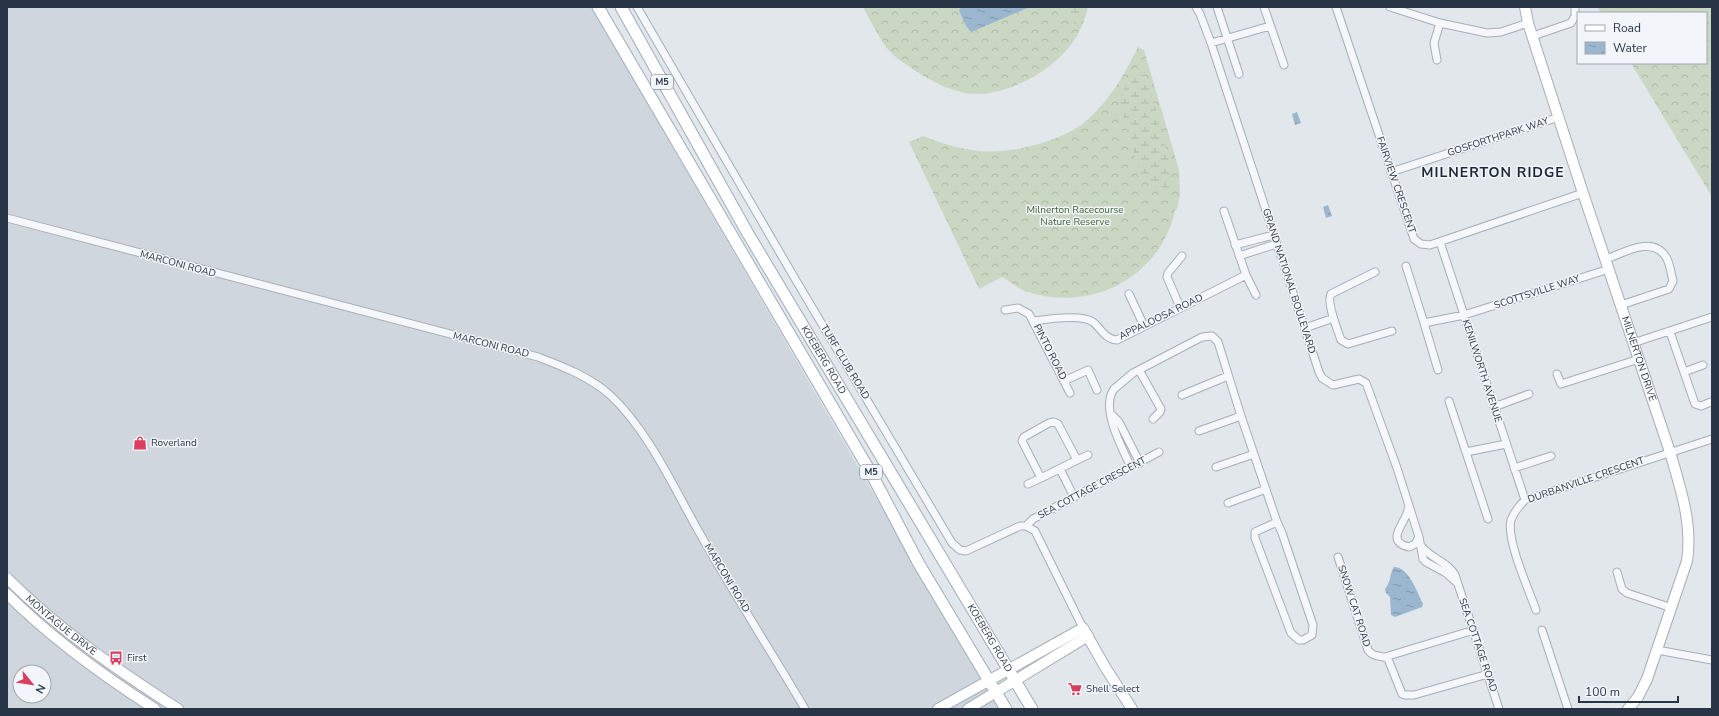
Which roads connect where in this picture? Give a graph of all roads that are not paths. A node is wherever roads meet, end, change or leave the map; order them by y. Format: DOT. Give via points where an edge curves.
graph roads {
  1 [pos="598,7"];
  2 [pos="621,7"];
  3 [pos="637,7"];
  4 [pos="1196,7"];
  5 [pos="1216,7"];
  6 [pos="1264,7"];
  7 [pos="1336,7"];
  8 [pos="1390,7"];
  9 [pos="1525,7"];
  10 [pos="1575,7"];
  11 [pos="1200,11"];
  12 [pos="1440,23"];
  13 [pos="1528,23"];
  14 [pos="1270,26"];
  15 [pos="1532,36"];
  16 [pos="1227,38"];
  17 [pos="1211,43"];
  18 [pos="1437,60"];
  19 [pos="1284,65"];
  20 [pos="1239,74"];
  21 [pos="1559,117"];
  22 [pos="1391,172"];
  23 [pos="1583,194"];
  24 [pos="1224,211"];
  25 [pos="7,218"];
  26 [pos="1274,234"];
  27 [pos="1440,242"];
  28 [pos="1276,244"];
  29 [pos="1235,245"];
  30 [pos="1182,256"];
  31 [pos="1239,256"];
  32 [pos="1608,264"];
  33 [pos="1406,266"];
  34 [pos="1375,272"];
  35 [pos="1246,275"];
  36 [pos="1129,294"];
  37 [pos="1256,295"];
  38 [pos="1621,305"];
  39 [pos="1180,307"];
  40 [pos="1005,310"];
  41 [pos="1464,316"];
  42 [pos="1712,317"];
  43 [pos="1328,320"];
  44 [pos="1034,321"];
  45 [pos="1424,323"];
  46 [pos="1144,326"];
  47 [pos="1305,328"];
  48 [pos="1392,331"];
  49 [pos="1670,332"];
  50 [pos="1633,343"];
  51 [pos="1639,359"];
  52 [pos="1703,365"];
  53 [pos="1139,370"];
  54 [pos="1438,370"];
  55 [pos="1684,372"];
  56 [pos="1557,374"];
  57 [pos="1228,376"];
  58 [pos="1064,380"];
  59 [pos="1097,390"];
  60 [pos="1070,393"];
  61 [pos="1529,394"];
  62 [pos="1182,395"];
  63 [pos="1449,401"];
  64 [pos="1712,402"];
  65 [pos="1494,407"];
  66 [pos="1111,414"];
  67 [pos="1241,416"];
  68 [pos="1153,419"];
  69 [pos="1199,431"];
  70 [pos="1712,439"];
  71 [pos="1506,444"];
  72 [pos="1159,452"];
  73 [pos="1466,452"];
  74 [pos="1670,452"];
  75 [pos="1088,454"];
  76 [pos="1254,454"];
  77 [pos="1551,456"];
  78 [pos="1077,460"];
  79 [pos="1140,463"];
  80 [pos="1216,466"];
  81 [pos="1132,467"];
  82 [pos="1514,468"];
  83 [pos="1060,469"];
  84 [pos="1041,478"];
  85 [pos="1028,484"];
  86 [pos="1266,489"];
  87 [pos="1074,497"];
  88 [pos="1525,500"];
  89 [pos="1228,504"];
  90 [pos="1408,507"];
  91 [pos="1488,519"];
  92 [pos="1277,522"];
  93 [pos="1026,526"];
  94 [pos="1418,537"];
  95 [pos="1338,557"];
  96 [pos="1617,572"];
  97 [pos="7,578"];
  98 [pos="7,594"];
  99 [pos="1672,608"];
  100 [pos="1536,610"];
  101 [pos="1474,630"];
  102 [pos="1542,630"];
  103 [pos="1086,632"];
  104 [pos="1657,650"];
  105 [pos="1385,657"];
  106 [pos="1712,660"];
  107 [pos="1008,670"];
  108 [pos="1488,674"];
  109 [pos="989,680"];
  110 [pos="1015,681"];
  111 [pos="996,692"];
  112 [pos="155,709"];
  113 [pos="176,709"];
  114 [pos="805,709"];
  115 [pos="938,709"];
  116 [pos="968,709"];
  117 [pos="1006,709"];
  118 [pos="1032,709"];
  119 [pos="1132,709"];
  120 [pos="1499,709"];
  121 [pos="1568,709"];
  122 [pos="1628,709"];
  1 -- 109 [label="main road, KOEBERG ROAD / M5" via="871,473 919,564"];
  2 -- 107 [label="main road, KOEBERG ROAD / M5" via="747,232"];
  3 -- 93 [label="street, TURF CLUB ROAD" via="955,546 970,550 1020,526"];
  4 -- 11 [label="street, GRAND NATIONAL BOULEVARD"];
  5 -- 16 [label="street"];
  6 -- 14 [label="street"];
  7 -- 22 [label="street, FAIRVIEW CRESCENT"];
  8 -- 12 [label="street"];
  9 -- 13 [label="street, MILNERTON DRIVE"];
  10 -- 15 [label="street" via="1575,16 1571,23"];
  11 -- 17 [label="street, GRAND NATIONAL BOULEVARD"];
  12 -- 13 [label="street" via="1492,33"];
  12 -- 18 [label="street" via="1434,42"];
  13 -- 15 [label="street, MILNERTON DRIVE"];
  14 -- 16 [label="street"];
  14 -- 19 [label="street"];
  15 -- 21 [label="street, MILNERTON DRIVE"];
  16 -- 17 [label="street"];
  16 -- 20 [label="street"];
  17 -- 26 [label="street, GRAND NATIONAL BOULEVARD"];
  21 -- 22 [label="street, GOSFORTHPARK WAY"];
  21 -- 23 [label="street, MILNERTON DRIVE"];
  22 -- 27 [label="street, FAIRVIEW CRESCENT" via="1414,239 1427,245"];
  23 -- 27 [label="street, FAIRVIEW CRESCENT"];
  23 -- 32 [label="street, MILNERTON DRIVE"];
  24 -- 29 [label="street"];
  25 -- 114 [label="street, MARCONI ROAD" via="538,357 588,379 627,412 642,433"];
  26 -- 28 [label="street, GRAND NATIONAL BOULEVARD"];
  26 -- 29 [label="street"];
  27 -- 41 [label="street, KENILWORTH AVENUE"];
  28 -- 31 [label="street"];
  28 -- 47 [label="street, GRAND NATIONAL BOULEVARD"];
  29 -- 31 [label="street"];
  30 -- 39 [label="street" via="1167,277"];
  31 -- 35 [label="street"];
  32 -- 38 [label="street, MILNERTON DRIVE"];
  32 -- 38 [label="street, SCOTTSVILLE WAY" via="1648,245 1656,247 1666,257 1673,281 1669,290"];
  32 -- 41 [label="street, SCOTTSVILLE WAY"];
  33 -- 45 [label="street"];
  34 -- 48 [label="street" via="1331,294 1329,298 1334,320 1341,340 1348,344"];
  35 -- 37 [label="street"];
  35 -- 39 [label="street, APPALOOSA ROAD"];
  36 -- 46 [label="street"];
  38 -- 50 [label="street, MILNERTON DRIVE"];
  39 -- 46 [label="street, APPALOOSA ROAD"];
  40 -- 44 [label="street, PINTO ROAD" via="1018,308 1030,314"];
  41 -- 45 [label="street, SCOTTSVILLE WAY"];
  41 -- 65 [label="street, KENILWORTH AVENUE"];
  42 -- 49 [label="street"];
  43 -- 47 [label="street"];
  44 -- 46 [label="street, APPALOOSA ROAD" via="1081,318 1093,322 1113,340"];
  44 -- 58 [label="street, PINTO ROAD"];
  45 -- 54 [label="street"];
  47 -- 90 [label="street, GRAND NATIONAL BOULEVARD" via="1322,378 1333,385 1359,379 1366,382"];
  49 -- 50 [label="street"];
  49 -- 55 [label="street"];
  50 -- 51 [label="street, MILNERTON DRIVE"];
  51 -- 56 [label="street" via="1561,384"];
  51 -- 74 [label="street, MILNERTON DRIVE"];
  52 -- 55 [label="street"];
  53 -- 57 [label="street" via="1202,337 1212,336 1218,342"];
  53 -- 66 [label="street" via="1111,393 1108,399"];
  53 -- 68 [label="street" via="1160,409"];
  55 -- 64 [label="street" via="1695,404 1701,406"];
  57 -- 62 [label="street"];
  57 -- 67 [label="street"];
  58 -- 59 [label="street" via="1088,370"];
  58 -- 60 [label="street, PINTO ROAD"];
  61 -- 65 [label="street"];
  63 -- 73 [label="street"];
  65 -- 71 [label="street, KENILWORTH AVENUE"];
  66 -- 79 [label="street" via="1119,422"];
  66 -- 81 [label="street" via="1113,427"];
  67 -- 69 [label="street"];
  67 -- 76 [label="street"];
  70 -- 74 [label="street, DURBANVILLE CRESCENT"];
  71 -- 73 [label="street"];
  71 -- 82 [label="street, KENILWORTH AVENUE"];
  72 -- 79 [label="street, SEA COTTAGE CRESCENT"];
  73 -- 91 [label="street"];
  74 -- 88 [label="street, DURBANVILLE CRESCENT"];
  74 -- 99 [label="street, MILNERTON DRIVE" via="1682,495 1689,542 1687,561"];
  75 -- 78 [label="street"];
  76 -- 80 [label="street"];
  76 -- 86 [label="street"];
  77 -- 82 [label="street"];
  78 -- 83 [label="street"];
  78 -- 84 [label="street" via="1058,424 1049,423 1024,437 1022,441"];
  79 -- 81 [label="street, SEA COTTAGE CRESCENT"];
  81 -- 87 [label="street, SEA COTTAGE CRESCENT"];
  82 -- 88 [label="street, KENILWORTH AVENUE"];
  83 -- 84 [label="street"];
  83 -- 87 [label="street"];
  84 -- 85 [label="street"];
  86 -- 89 [label="street"];
  86 -- 92 [label="street"];
  87 -- 93 [label="street, SEA COTTAGE CRESCENT" via="1033,519"];
  88 -- 100 [label="street, DURBANVILLE CRESCENT" via="1511,520 1511,539"];
  90 -- 94 [label="street, GRAND NATIONAL BOULEVARD"];
  90 -- 94 [label="street" via="1407,517 1397,532 1397,538 1402,545 1409,547 1413,546"];
  92 -- 92 [label="street" via="1313,625 1312,635 1303,640 1294,638 1291,633 1255,538 1255,532"];
  93 -- 103 [label="street" via="1035,531"];
  94 -- 101 [label="street, SEA COTTAGE ROAD" via="1427,553 1452,570"];
  95 -- 105 [label="street, SNOW CAT ROAD" via="1368,650 1376,657"];
  96 -- 99 [label="street" via="1622,589 1627,593"];
  97 -- 113 [label="street, MONTAGUE DRIVE" via="77,640"];
  98 -- 112 [label="street, MONTAGUE DRIVE" via="31,618 98,672"];
  99 -- 104 [label="street, MILNERTON DRIVE"];
  101 -- 105 [label="street"];
  101 -- 108 [label="street, SEA COTTAGE ROAD"];
  102 -- 121 [label="street"];
  103 -- 107 [label="street"];
  103 -- 110 [label="street"];
  103 -- 119 [label="street"];
  104 -- 106 [label="street"];
  104 -- 122 [label="street, MILNERTON DRIVE" via="1643,690"];
  105 -- 108 [label="street" via="1390,662 1400,690 1405,695 1414,695"];
  107 -- 109 [label="street"];
  107 -- 110 [label="main road, KOEBERG ROAD / M5"];
  108 -- 120 [label="street, SEA COTTAGE ROAD"];
  109 -- 111 [label="main road, KOEBERG ROAD / M5"];
  109 -- 115 [label="street"];
  110 -- 111 [label="street"];
  110 -- 118 [label="main road, KOEBERG ROAD / M5"];
  111 -- 116 [label="street"];
  111 -- 117 [label="main road, KOEBERG ROAD / M5"];
}
